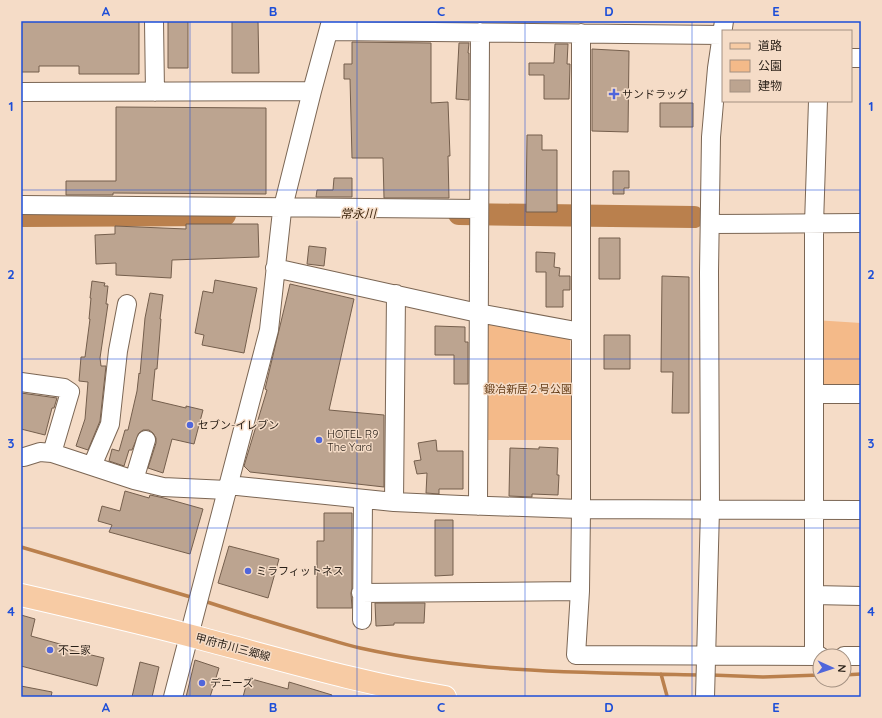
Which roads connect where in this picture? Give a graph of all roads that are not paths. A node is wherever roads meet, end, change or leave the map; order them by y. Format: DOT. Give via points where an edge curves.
graph roads {
  1 [pos="154,21"];
  2 [pos="330,26"];
  3 [pos="723,28"];
  4 [pos="480,32"];
  5 [pos="581,33"];
  6 [pos="722,35"];
  7 [pos="312,91"];
  8 [pos="21,92"];
  9 [pos="155,92"];
  10 [pos="818,102"];
  11 [pos="21,205"];
  12 [pos="281,214"];
  13 [pos="479,214"];
  14 [pos="861,223"];
  15 [pos="710,224"];
  16 [pos="814,224"];
  17 [pos="275,268"];
  18 [pos="396,294"];
  19 [pos="127,304"];
  20 [pos="478,313"];
  21 [pos="581,332"];
  22 [pos="21,382"];
  23 [pos="814,394"];
  24 [pos="861,394"];
  25 [pos="146,440"];
  26 [pos="52,453"];
  27 [pos="21,457"];
  28 [pos="92,466"];
  29 [pos="134,480"];
  30 [pos="228,488"];
  31 [pos="363,499"];
  32 [pos="394,502"];
  33 [pos="478,506"];
  34 [pos="581,509"];
  35 [pos="710,509"];
  36 [pos="814,510"];
  37 [pos="861,510"];
  38 [pos="361,592"];
  39 [pos="580,592"];
  40 [pos="21,595"];
  41 [pos="814,595"];
  42 [pos="861,596"];
  43 [pos="362,620"];
  44 [pos="191,626"];
  45 [pos="817,648"];
  46 [pos="812,656"];
  47 [pos="705,659"];
  48 [pos="705,694"];
  49 [pos="173,697"];
  50 [pos="445,697"];
  1 -- 9 [label="street"];
  2 -- 4 [label="street"];
  2 -- 7 [label="street"];
  3 -- 5 [label="street"];
  4 -- 5 [label="street"];
  4 -- 13 [label="street"];
  5 -- 21 [label="street"];
  6 -- 15 [label="street" via="711,137"];
  7 -- 9 [label="street"];
  7 -- 12 [label="street"];
  8 -- 9 [label="street"];
  10 -- 16 [label="street"];
  11 -- 12 [label="street"];
  12 -- 13 [label="street"];
  12 -- 17 [label="street"];
  13 -- 20 [label="street"];
  14 -- 16 [label="street"];
  15 -- 16 [label="street"];
  15 -- 35 [label="street"];
  16 -- 23 [label="street"];
  17 -- 18 [label="street"];
  17 -- 30 [label="street" via="269,330"];
  18 -- 20 [label="street"];
  18 -- 32 [label="street"];
  19 -- 28 [label="street" via="118,350 110,424"];
  20 -- 21 [label="street"];
  20 -- 33 [label="street"];
  21 -- 34 [label="street"];
  22 -- 26 [label="street" via="64,388 70,392"];
  23 -- 24 [label="street"];
  23 -- 36 [label="street"];
  25 -- 29 [label="street"];
  26 -- 27 [label="street" via="40,452"];
  26 -- 28 [label="street"];
  28 -- 29 [label="street"];
  29 -- 30 [label="street" via="163,487"];
  30 -- 31 [label="street"];
  30 -- 44 [label="street"];
  31 -- 32 [label="street"];
  31 -- 38 [label="street"];
  32 -- 33 [label="street"];
  33 -- 34 [label="street"];
  34 -- 35 [label="street"];
  34 -- 39 [label="street"];
  35 -- 36 [label="street"];
  35 -- 47 [label="street"];
  36 -- 37 [label="street"];
  36 -- 41 [label="street"];
  38 -- 39 [label="street"];
  38 -- 43 [label="street"];
  39 -- 47 [label="street" via="576,656"];
  40 -- 44 [label="main road, 甲府市川三郷線"];
  41 -- 42 [label="street"];
  41 -- 45 [label="street"];
  44 -- 49 [label="street"];
  44 -- 50 [label="main road, 甲府市川三郷線" via="360,679"];
  46 -- 47 [label="street"];
  47 -- 48 [label="street"];
}
